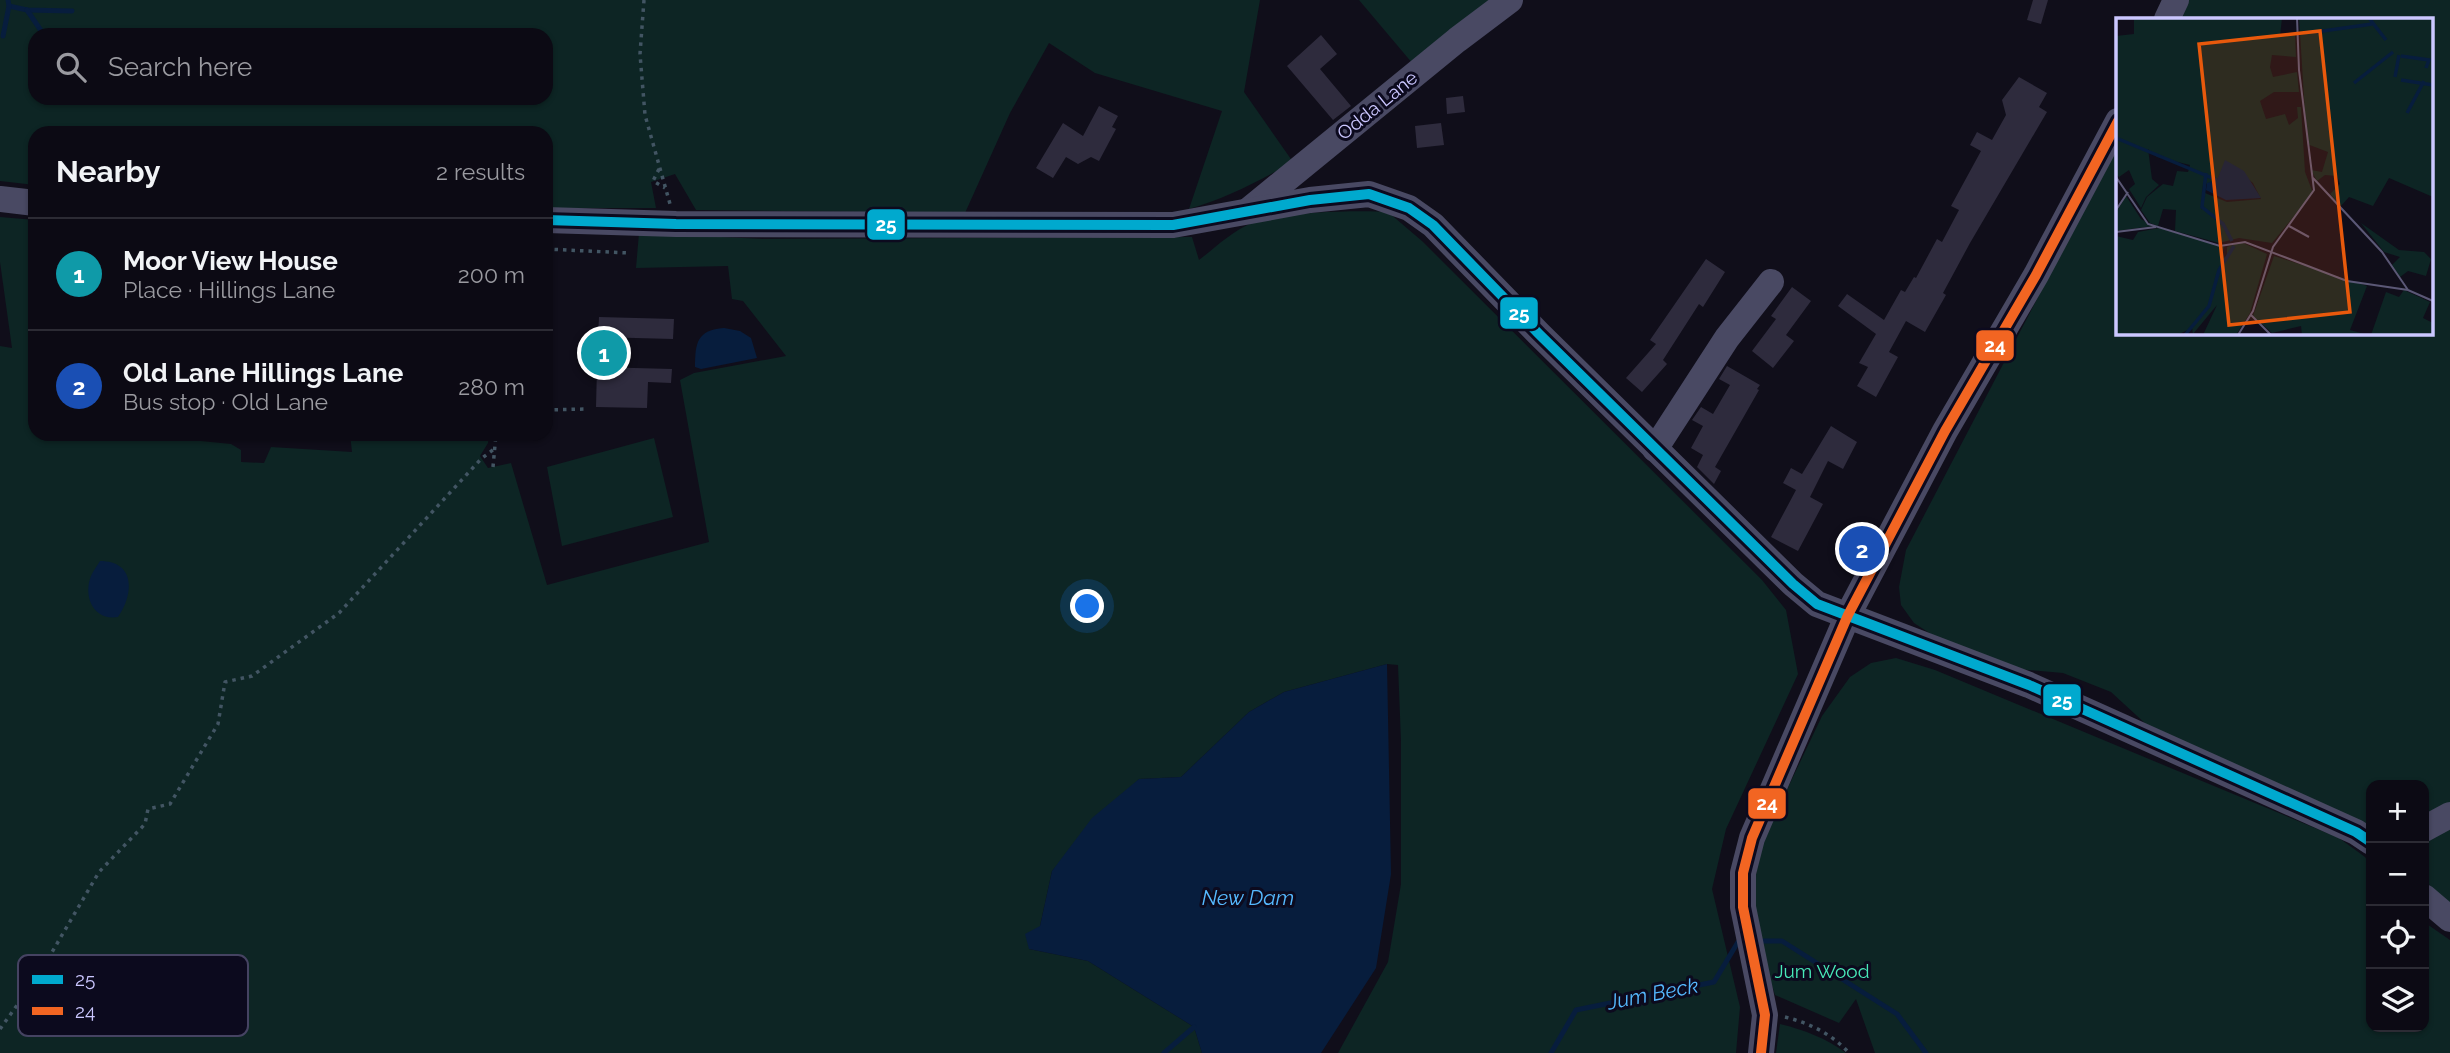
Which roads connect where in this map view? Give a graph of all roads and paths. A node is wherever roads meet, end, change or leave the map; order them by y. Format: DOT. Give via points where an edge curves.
graph roads {
  1 [pos="645,0"];
  2 [pos="1510,0"];
  3 [pos="2176,0"];
  4 [pos="2167,18"];
  5 [pos="2116,125"];
  6 [pos="660,167"];
  7 [pos="666,188"];
  8 [pos="0,199"];
  9 [pos="28,202"];
  10 [pos="1246,213"];
  11 [pos="553,220"];
  12 [pos="676,224"];
  13 [pos="553,249"];
  14 [pos="629,253"];
  15 [pos="1771,282"];
  16 [pos="585,409"];
  17 [pos="553,410"];
  18 [pos="496,441"];
  19 [pos="495,449"];
  20 [pos="1655,449"];
  21 [pos="493,467"];
  22 [pos="1848,615"];
  23 [pos="2450,815"];
  24 [pos="2429,826"];
  25 [pos="2366,839"];
  26 [pos="2429,901"];
  27 [pos="2450,919"];
  28 [pos="50,955"];
  29 [pos="18,1003"];
  30 [pos="1765,1015"];
  31 [pos="0,1028"];
  32 [pos="1761,1053"];
  33 [pos="1849,1053"];
  1 -- 6 [label="path" via="640,54 645,115"];
  2 -- 10 [label="street, Odda Lane"];
  3 -- 4 [label="street"];
  5 -- 22 [label="street"];
  6 -- 7 [label="path"];
  6 -- 7 [label="path" via="653,181"];
  7 -- 12 [label="path"];
  8 -- 9 [label="street"];
  10 -- 12 [label="street" via="1173,225"];
  10 -- 20 [label="street" via="1369,194 1409,208 1433,225"];
  11 -- 12 [label="street"];
  13 -- 14 [label="path"];
  15 -- 20 [label="street" via="1727,338"];
  16 -- 17 [label="path"];
  18 -- 19 [label="path"];
  19 -- 21 [label="path"];
  19 -- 28 [label="path" via="339,613 252,676 225,682 218,724 170,804 148,809 145,824 99,872"];
  20 -- 22 [label="street" via="1793,584 1817,604"];
  22 -- 25 [label="street" via="2029,685"];
  22 -- 30 [label="street" via="1752,838 1744,873 1744,907"];
  23 -- 24 [label="street"];
  26 -- 27 [label="street"];
  29 -- 31 [label="path"];
  30 -- 32 [label="street"];
  30 -- 33 [label="path" via="1801,1021 1836,1039"];
}
